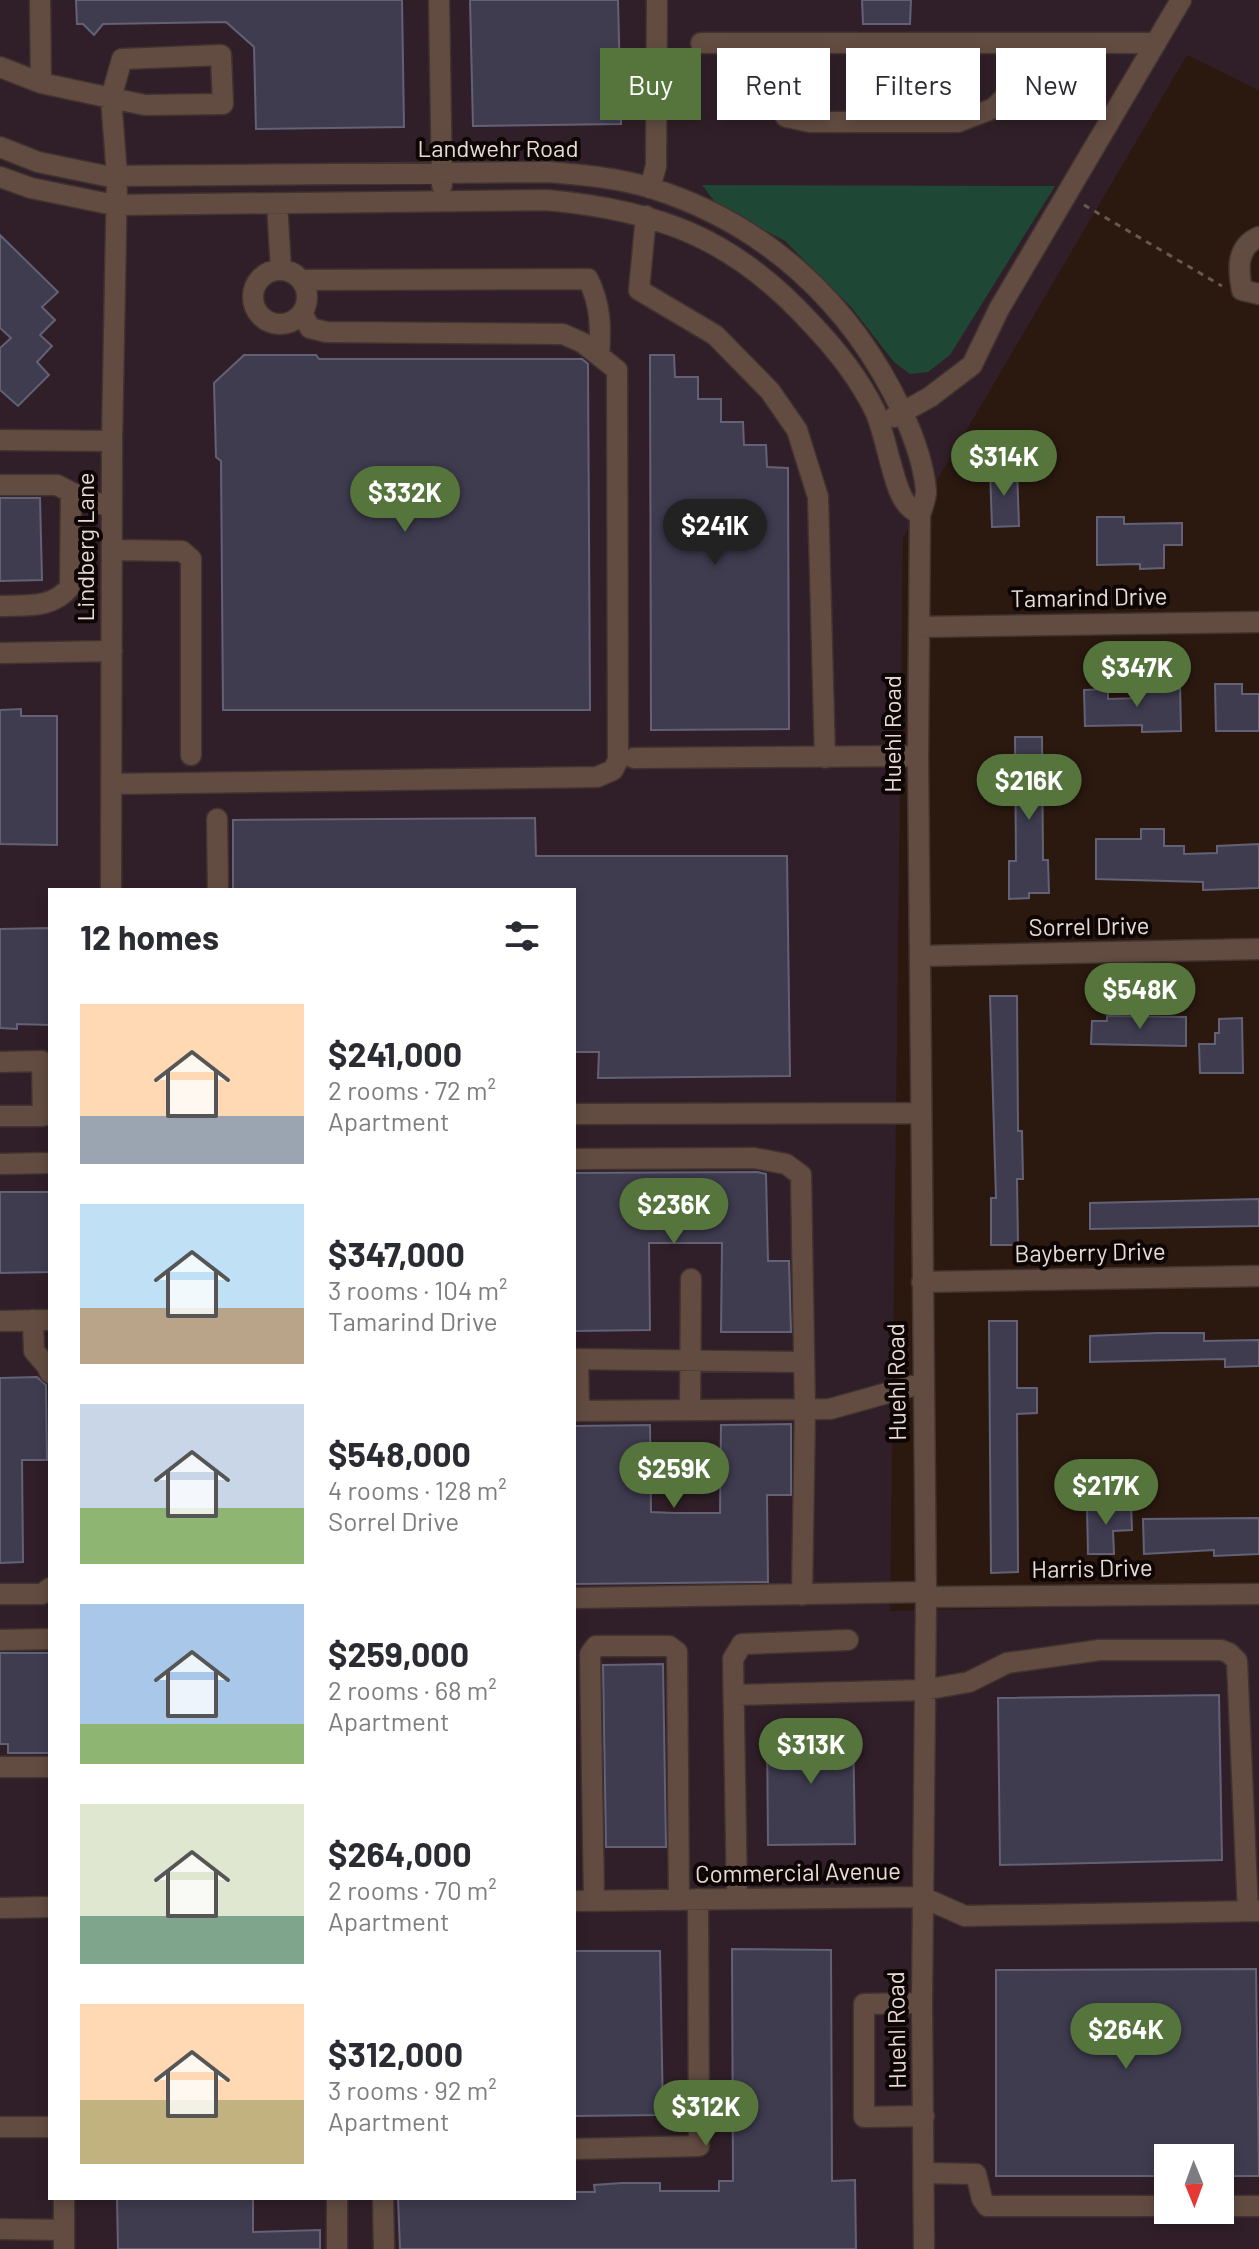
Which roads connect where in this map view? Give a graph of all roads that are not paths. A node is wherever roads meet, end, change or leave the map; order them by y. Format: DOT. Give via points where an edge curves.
graph roads {
  1 [pos="40,0"];
  2 [pos="439,0"];
  3 [pos="657,0"];
  4 [pos="1181,0"];
  5 [pos="701,43"];
  6 [pos="780,43"];
  7 [pos="1031,43"];
  8 [pos="1156,43"];
  9 [pos="0,67"];
  10 [pos="41,83"];
  11 [pos="111,98"];
  12 [pos="0,147"];
  13 [pos="442,174"];
  14 [pos="117,176"];
  15 [pos="0,177"];
  16 [pos="650,188"];
  17 [pos="442,201"];
  18 [pos="277,203"];
  19 [pos="114,205"];
  20 [pos="646,216"];
  21 [pos="1259,237"];
  22 [pos="281,270"];
  23 [pos="301,280"];
  24 [pos="1250,292"];
  25 [pos="302,313"];
  26 [pos="599,356"];
  27 [pos="902,412"];
  28 [pos="880,425"];
  29 [pos="0,440"];
  30 [pos="112,441"];
  31 [pos="0,485"];
  32 [pos="71,493"];
  33 [pos="112,507"];
  34 [pos="920,515"];
  35 [pos="112,550"];
  36 [pos="0,606"];
  37 [pos="1259,622"];
  38 [pos="919,627"];
  39 [pos="112,651"];
  40 [pos="0,653"];
  41 [pos="191,755"];
  42 [pos="918,756"];
  43 [pos="634,758"];
  44 [pos="825,758"];
  45 [pos="111,784"];
  46 [pos="217,819"];
  47 [pos="111,888"];
  48 [pos="218,888"];
  49 [pos="1259,949"];
  50 [pos="921,956"];
  51 [pos="0,1062"];
  52 [pos="46,1084"];
  53 [pos="921,1113"];
  54 [pos="576,1114"];
  55 [pos="0,1116"];
  56 [pos="576,1159"];
  57 [pos="48,1163"];
  58 [pos="0,1164"];
  59 [pos="1259,1276"];
  60 [pos="691,1279"];
  61 [pos="922,1282"];
  62 [pos="42,1320"];
  63 [pos="0,1321"];
  64 [pos="690,1361"];
  65 [pos="804,1362"];
  66 [pos="48,1368"];
  67 [pos="923,1383"];
  68 [pos="805,1409"];
  69 [pos="690,1410"];
  70 [pos="576,1411"];
  71 [pos="48,1590"];
  72 [pos="0,1594"];
  73 [pos="926,1594"];
  74 [pos="1259,1594"];
  75 [pos="802,1595"];
  76 [pos="576,1598"];
  77 [pos="48,1639"];
  78 [pos="0,1640"];
  79 [pos="848,1640"];
  80 [pos="924,1690"];
  81 [pos="734,1695"];
  82 [pos="0,1767"];
  83 [pos="48,1767"];
  84 [pos="922,1897"];
  85 [pos="737,1899"];
  86 [pos="584,1900"];
  87 [pos="689,1900"];
  88 [pos="48,1907"];
  89 [pos="0,1908"];
  90 [pos="1254,1911"];
  91 [pos="922,2003"];
  92 [pos="924,2116"];
  93 [pos="0,2127"];
  94 [pos="48,2127"];
  95 [pos="576,2149"];
  96 [pos="924,2173"];
  97 [pos="64,2200"];
  98 [pos="337,2200"];
  99 [pos="383,2200"];
  100 [pos="1154,2206"];
  101 [pos="1234,2206"];
  102 [pos="1259,2206"];
  103 [pos="0,2229"];
  104 [pos="64,2239"];
  105 [pos="337,2249"];
  106 [pos="384,2249"];
  107 [pos="924,2249"];
  1 -- 10 [label="street"];
  2 -- 13 [label="street"];
  3 -- 16 [label="street" via="656,166"];
  4 -- 8 [label="street"];
  5 -- 6 [label="street"];
  6 -- 7 [label="street"];
  6 -- 7 [label="street" via="771,65 770,89 786,117 810,122 958,122 994,108 1010,92"];
  7 -- 8 [label="street"];
  8 -- 27 [label="street" via="999,309 972,365"];
  9 -- 10 [label="street"];
  10 -- 11 [label="street"];
  11 -- 11 [label="street" via="145,105 223,104 221,55 122,59"];
  11 -- 14 [label="street, Lindberg Lane"];
  12 -- 14 [label="street, Landwehr Road" via="74,171"];
  13 -- 14 [label="street, Landwehr Road"];
  13 -- 16 [label="street, Landwehr Road" via="549,172"];
  13 -- 17 [label="street"];
  14 -- 19 [label="street, Lindberg Lane"];
  15 -- 19 [label="street"];
  16 -- 27 [label="street, Landwehr Road" via="726,219 792,264 862,339"];
  17 -- 18 [label="street"];
  17 -- 20 [label="street" via="546,200"];
  18 -- 19 [label="street"];
  18 -- 22 [label="street"];
  19 -- 30 [label="street, Lindberg Lane"];
  20 -- 28 [label="street" via="716,244 768,279 842,358"];
  20 -- 44 [label="street" via="639,290 715,335 770,391 797,430 818,497"];
  21 -- 24 [label="street" via="1249,241 1237,264"];
  22 -- 23 [label="street"];
  22 -- 25 [label="street" via="257,282 255,309 278,324"];
  23 -- 25 [label="street" via="307,296"];
  23 -- 26 [label="street" via="588,279 601,321"];
  25 -- 26 [label="street" via="310,328 326,332 563,334"];
  26 -- 45 [label="street" via="617,370 620,647 618,760 613,770 597,777"];
  27 -- 28 [label="street"];
  27 -- 34 [label="street, Huehl Road" via="913,431 926,494"];
  28 -- 34 [label="street" via="904,502"];
  29 -- 30 [label="street"];
  30 -- 33 [label="street, Lindberg Lane"];
  31 -- 32 [label="street" via="57,485"];
  32 -- 33 [label="street"];
  32 -- 36 [label="street" via="70,587 61,598 36,605"];
  33 -- 35 [label="street, Lindberg Lane"];
  34 -- 38 [label="street, Huehl Road"];
  35 -- 39 [label="street, Lindberg Lane"];
  35 -- 41 [label="street" via="182,551 191,559"];
  37 -- 38 [label="street, Tamarind Drive"];
  38 -- 42 [label="street, Huehl Road"];
  39 -- 40 [label="street"];
  39 -- 45 [label="street, Lindberg Lane"];
  42 -- 44 [label="street"];
  42 -- 50 [label="street, Huehl Road"];
  43 -- 44 [label="street"];
  45 -- 47 [label="street, Lindberg Lane"];
  46 -- 48 [label="street"];
  49 -- 50 [label="street, Sorrel Drive"];
  50 -- 53 [label="street, Huehl Road"];
  51 -- 52 [label="street" via="42,1061"];
  52 -- 55 [label="street" via="43,1116"];
  53 -- 54 [label="street"];
  53 -- 61 [label="street, Huehl Road"];
  56 -- 65 [label="street" via="754,1158 786,1164 801,1175"];
  57 -- 58 [label="street"];
  59 -- 61 [label="street, Bayberry Drive"];
  60 -- 64 [label="street"];
  61 -- 67 [label="street, Huehl Road"];
  62 -- 63 [label="street"];
  62 -- 66 [label="street" via="34,1351"];
  64 -- 65 [label="street"];
  64 -- 69 [label="street"];
  64 -- 70 [label="street" via="578,1359"];
  65 -- 68 [label="street"];
  67 -- 68 [label="street" via="830,1409"];
  67 -- 73 [label="street, Huehl Road"];
  68 -- 69 [label="street"];
  68 -- 75 [label="street"];
  69 -- 70 [label="street"];
  71 -- 72 [label="street"];
  73 -- 74 [label="street, Harris Drive"];
  73 -- 75 [label="street, Harris Drive"];
  73 -- 80 [label="street, Huehl Road"];
  75 -- 76 [label="street, Harris Drive"];
  77 -- 78 [label="street"];
  79 -- 81 [label="street" via="742,1644 733,1659"];
  80 -- 81 [label="street"];
  80 -- 84 [label="street, Huehl Road"];
  80 -- 90 [label="street" via="969,1682 1007,1663 1100,1650 1229,1653 1237,1661"];
  81 -- 85 [label="street"];
  82 -- 83 [label="street"];
  84 -- 85 [label="street, Commercial Avenue"];
  84 -- 90 [label="street, Commercial Avenue" via="965,1916"];
  84 -- 91 [label="street, Huehl Road"];
  85 -- 87 [label="street, Commercial Avenue"];
  86 -- 87 [label="street, Commercial Avenue"];
  86 -- 87 [label="street" via="590,1654 596,1646 669,1646 677,1652"];
  87 -- 95 [label="street" via="699,2146"];
  88 -- 89 [label="street"];
  91 -- 92 [label="street, Huehl Road"];
  91 -- 92 [label="street" via="864,2004 864,2117"];
  92 -- 96 [label="street, Huehl Road"];
  93 -- 94 [label="street"];
  96 -- 100 [label="street" via="976,2174 987,2206"];
  96 -- 107 [label="street, Huehl Road"];
  97 -- 104 [label="street"];
  98 -- 105 [label="street"];
  99 -- 106 [label="street"];
  101 -- 102 [label="street"];
  103 -- 104 [label="street"];
}
